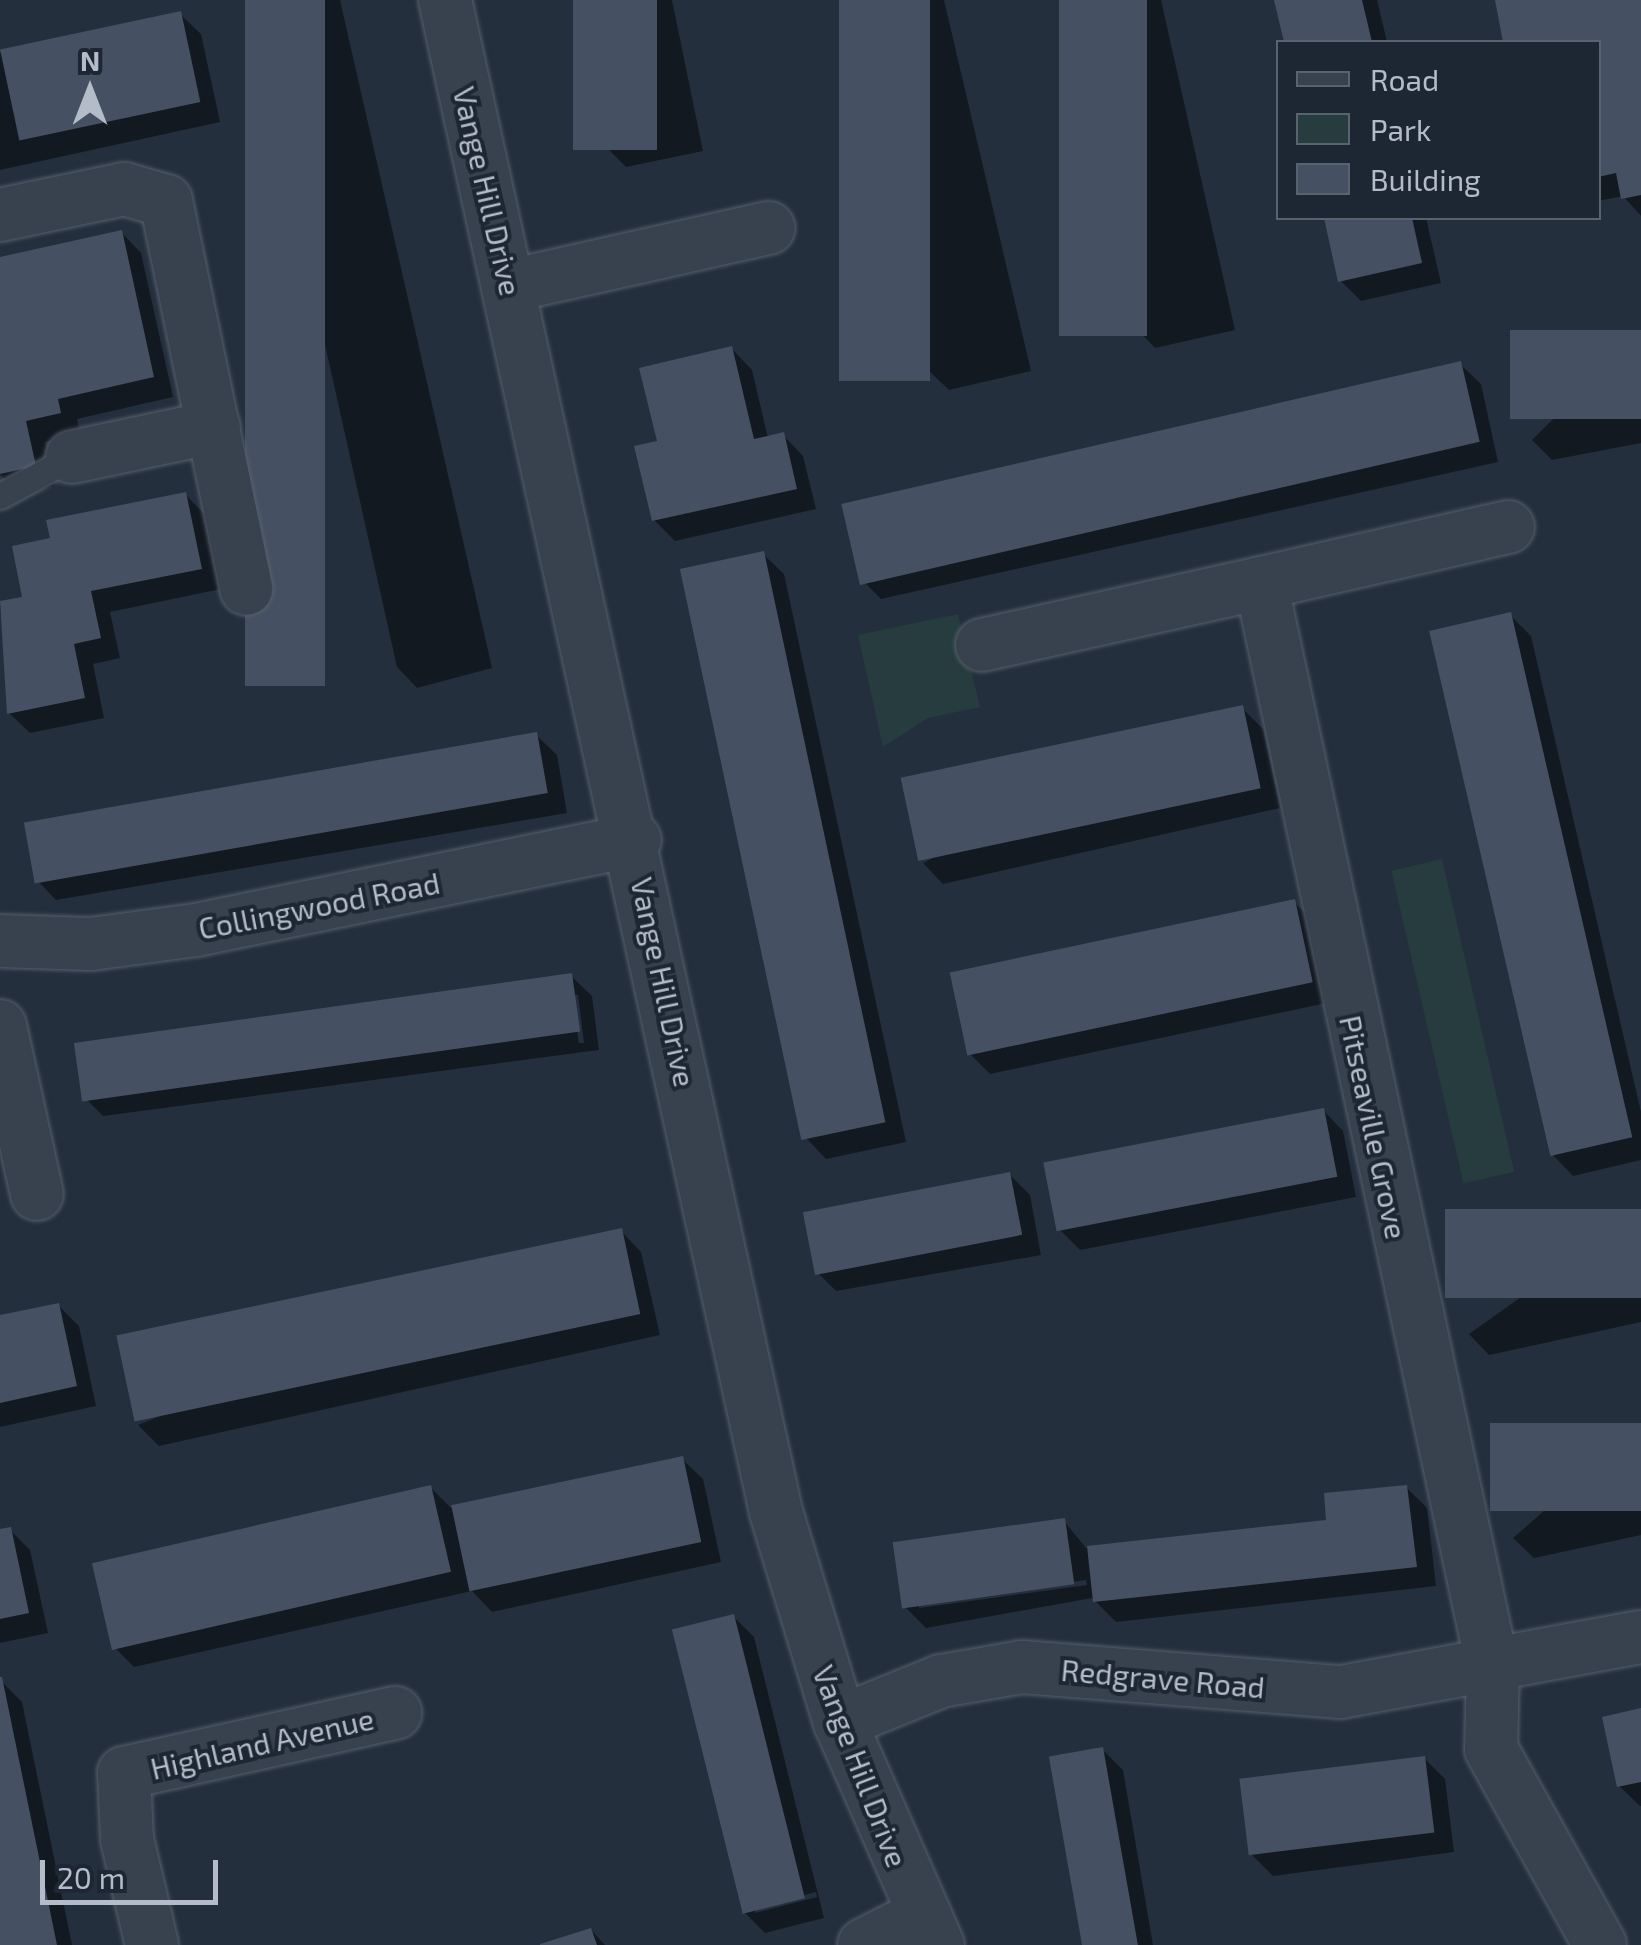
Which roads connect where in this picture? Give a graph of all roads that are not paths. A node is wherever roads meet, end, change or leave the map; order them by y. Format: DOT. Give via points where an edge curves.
graph roads {
  1 [pos="445,0"];
  2 [pos="0,215"];
  3 [pos="769,228"];
  4 [pos="509,286"];
  5 [pos="214,427"];
  6 [pos="72,457"];
  7 [pos="0,496"];
  8 [pos="1508,527"];
  9 [pos="1261,582"];
  10 [pos="246,588"];
  11 [pos="982,645"];
  12 [pos="635,840"];
  13 [pos="0,941"];
  14 [pos="0,1026"];
  15 [pos="36,1194"];
  16 [pos="1641,1637"];
  17 [pos="1493,1670"];
  18 [pos="395,1713"];
  19 [pos="840,1722"];
  20 [pos="930,1930"];
  21 [pos="152,1945"];
  22 [pos="864,1945"];
  23 [pos="1600,1945"];
  1 -- 4 [label="street, Vange Hill Drive"];
  2 -- 5 [label="street" via="124,189 166,201"];
  3 -- 4 [label="street"];
  4 -- 12 [label="street, Vange Hill Drive"];
  5 -- 6 [label="street"];
  5 -- 10 [label="street"];
  6 -- 7 [label="lane"];
  8 -- 9 [label="street"];
  9 -- 11 [label="street"];
  9 -- 17 [label="street, Pitseaville Grove"];
  12 -- 13 [label="street, Collingwood Road" via="196,930 91,944"];
  12 -- 19 [label="street, Vange Hill Drive" via="776,1512"];
  14 -- 15 [label="street"];
  16 -- 17 [label="street, Redgrave Road"];
  17 -- 19 [label="street, Redgrave Road" via="1341,1692 1022,1666 941,1681"];
  17 -- 23 [label="street" via="1491,1748"];
  18 -- 21 [label="street, Highland Avenue" via="124,1773 127,1838"];
  19 -- 20 [label="street, Vange Hill Drive"];
  20 -- 22 [label="street"];
}
